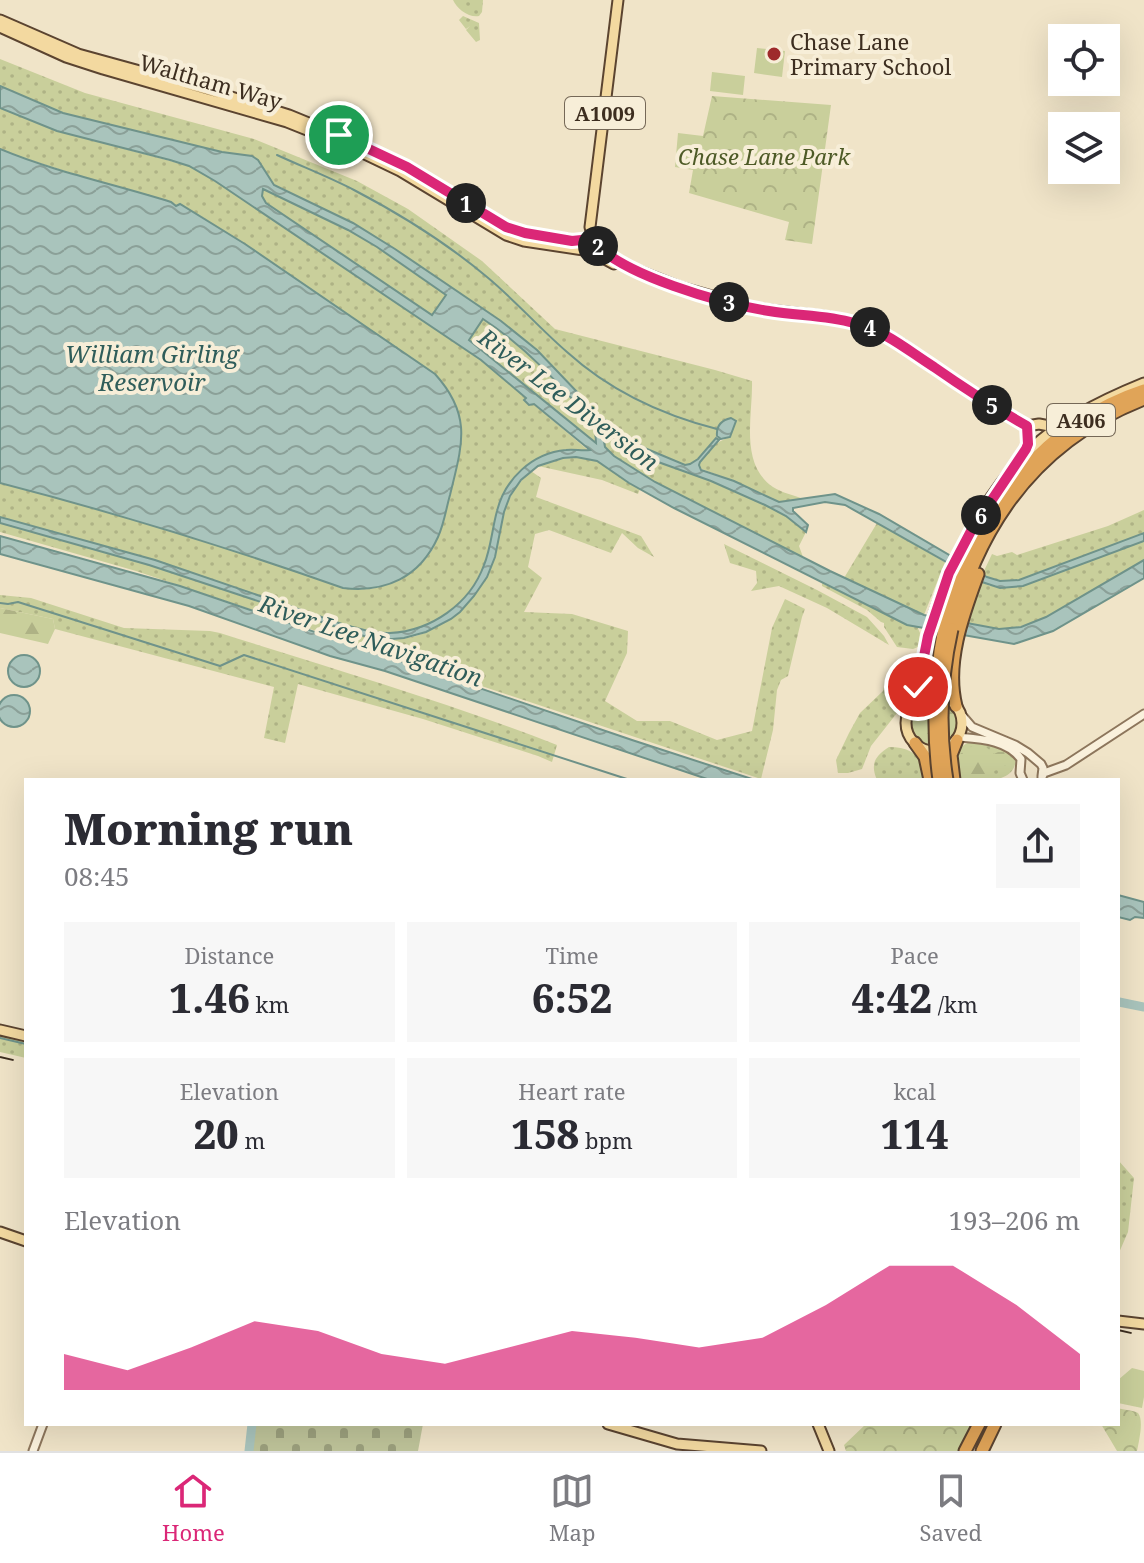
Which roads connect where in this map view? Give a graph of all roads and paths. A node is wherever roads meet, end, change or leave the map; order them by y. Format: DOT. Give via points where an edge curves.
graph roads {
  1 [pos="618,0"];
  2 [pos="0,20"];
  3 [pos="6,28"];
  4 [pos="588,244"];
  5 [pos="1144,383"];
  6 [pos="1144,390"];
  7 [pos="1144,399"];
  8 [pos="1066,423"];
  9 [pos="1028,431"];
  10 [pos="1043,441"];
  11 [pos="1016,465"];
  12 [pos="1001,485"];
  13 [pos="983,533"];
  14 [pos="922,674"];
  15 [pos="937,695"];
  16 [pos="912,706"];
  17 [pos="958,710"];
  18 [pos="1144,714"];
  19 [pos="958,739"];
  20 [pos="915,743"];
  21 [pos="1040,763"];
  22 [pos="1021,765"];
  23 [pos="1055,769"];
  24 [pos="930,778"];
  25 [pos="939,778"];
  26 [pos="947,778"];
  27 [pos="954,778"];
  28 [pos="1022,778"];
  29 [pos="1041,778"];
  30 [pos="0,1030"];
  31 [pos="24,1036"];
  32 [pos="0,1232"];
  33 [pos="24,1240"];
  34 [pos="1120,1319"];
  35 [pos="1144,1324"];
  36 [pos="42,1426"];
  37 [pos="615,1426"];
  38 [pos="819,1426"];
  39 [pos="978,1426"];
  40 [pos="985,1426"];
  41 [pos="993,1426"];
  42 [pos="707,1448"];
  43 [pos="33,1451"];
  44 [pos="761,1451"];
  45 [pos="828,1451"];
  46 [pos="965,1451"];
  47 [pos="977,1451"];
  1 -- 4 [label="main road, A1009"];
  2 -- 3 [label="main road, Waltham Way"];
  3 -- 4 [label="main road, Waltham Way" via="64,52 230,100 337,138 499,223 532,235"];
  4 -- 9 [label="main road, Waltham Way" via="603,259 680,287 754,308 875,329"];
  5 -- 8 [label="main road"];
  6 -- 13 [label="highway, A406" via="1105,406 1049,444 1007,490"];
  7 -- 13 [label="highway, A406" via="1075,435 1035,470"];
  8 -- 9 [label="main road"];
  8 -- 10 [label="main road"];
  9 -- 10 [label="main road" via="1036,427"];
  9 -- 11 [label="main road" via="1026,449"];
  10 -- 11 [label="main road"];
  10 -- 12 [label="main road"];
  11 -- 12 [label="main road"];
  12 -- 13 [label="main road"];
  13 -- 14 [label="main road" via="949,573 928,636"];
  13 -- 17 [label="highway, A406" via="955,656 952,687"];
  13 -- 25 [label="highway, A406, bridge" via="956,587 940,649 934,706"];
  13 -- 26 [label="highway, A406, bridge" via="946,663 942,726"];
  14 -- 15 [label="main road" via="926,689"];
  14 -- 16 [label="main road"];
  15 -- 16 [label="main road"];
  15 -- 17 [label="main road"];
  16 -- 20 [label="main road" via="906,722"];
  17 -- 19 [label="main road"];
  17 -- 21 [label="street" via="972,727 1015,745"];
  18 -- 23 [label="street"];
  19 -- 20 [label="main road" via="940,751"];
  19 -- 22 [label="street" via="996,742 1019,755"];
  19 -- 27 [label="highway" via="951,755"];
  20 -- 24 [label="highway"];
  21 -- 22 [label="street" via="1027,760"];
  21 -- 23 [label="street"];
  21 -- 29 [label="street"];
  22 -- 28 [label="street"];
  23 -- 29 [label="street"];
  30 -- 31 [label="main road"];
  32 -- 33 [label="main road"];
  34 -- 35 [label="main road"];
  36 -- 43 [label="street"];
  37 -- 42 [label="main road"];
  38 -- 45 [label="main road"];
  39 -- 46 [label="highway"];
  40 -- 47 [label="highway"];
  41 -- 47 [label="highway"];
  42 -- 44 [label="main road"];
}
